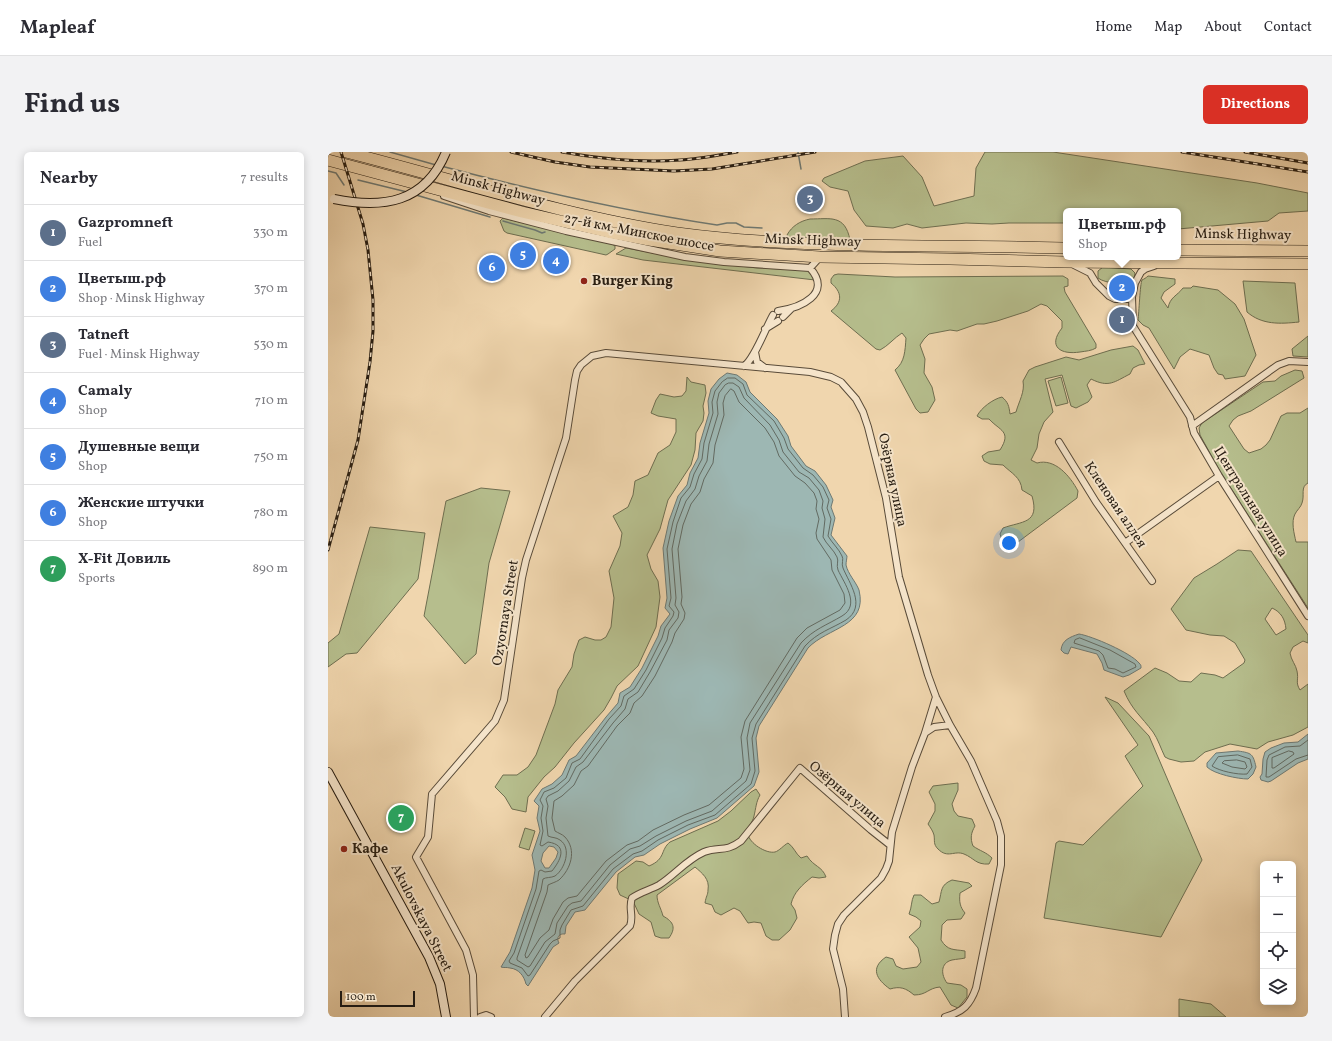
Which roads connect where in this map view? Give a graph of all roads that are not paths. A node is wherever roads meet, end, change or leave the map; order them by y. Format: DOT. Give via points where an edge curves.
graph roads {
  1 [pos="346,152"];
  2 [pos="446,152"];
  3 [pos="328,160"];
  4 [pos="408,181"];
  5 [pos="328,197"];
  6 [pos="1063,248"];
  7 [pos="1181,250"];
  8 [pos="1308,251"];
  9 [pos="820,257"];
  10 [pos="1065,262"];
  11 [pos="1163,263"];
  12 [pos="1308,264"];
  13 [pos="810,268"];
  14 [pos="1132,300"];
  15 [pos="791,309"];
  16 [pos="765,329"];
  17 [pos="755,351"];
  18 [pos="1308,362"];
  19 [pos="744,366"];
  20 [pos="765,368"];
  21 [pos="1192,426"];
  22 [pos="1059,442"];
  23 [pos="1218,476"];
  24 [pos="1125,543"];
  25 [pos="1152,581"];
  26 [pos="1308,616"];
  27 [pos="936,697"];
  28 [pos="950,725"];
  29 [pos="925,732"];
  30 [pos="328,772"];
  31 [pos="890,845"];
  32 [pos="473,1008"];
  33 [pos="481,1016"];
  34 [pos="446,1017"];
  35 [pos="474,1017"];
  36 [pos="491,1017"];
  37 [pos="545,1017"];
  38 [pos="845,1017"];
  39 [pos="945,1017"];
  1 -- 6 [label="highway, Minsk Highway" via="589,216 677,232 815,245"];
  2 -- 5 [label="street, bridge" via="427,183 406,197 370,204"];
  3 -- 4 [label="highway, Minsk Highway"];
  4 -- 9 [label="highway, Minsk Highway" via="488,203 656,242 720,251"];
  4 -- 13 [label="street, 27-й км, Минское шоссе" via="489,211 670,254 724,262"];
  7 -- 8 [label="highway, Minsk Highway"];
  9 -- 10 [label="highway, Minsk Highway"];
  9 -- 13 [label="street"];
  10 -- 11 [label="highway, Minsk Highway"];
  10 -- 14 [label="street" via="1090,273 1109,296"];
  11 -- 12 [label="highway, Minsk Highway"];
  11 -- 14 [label="street" via="1145,269 1138,276"];
  13 -- 15 [label="street" via="815,273 818,289 811,299"];
  14 -- 21 [label="street, Центральная улица" via="1132,321 1135,331 1190,417"];
  15 -- 16 [label="street"];
  15 -- 16 [label="street" via="776,313"];
  16 -- 17 [label="street"];
  17 -- 19 [label="street"];
  17 -- 20 [label="street" via="757,362"];
  18 -- 21 [label="street" via="1289,361 1278,365"];
  19 -- 20 [label="street, Ozyornaya Street"];
  19 -- 32 [label="street, Ozyornaya Street" via="606,353 592,356 577,371 566,438 522,578 504,700 495,720 432,794 428,837 416,857 466,950 473,975"];
  20 -- 27 [label="street, Озёрная улица" via="810,372 831,377 848,389 863,412 886,498 899,578"];
  21 -- 23 [label="street, Центральная улица"];
  22 -- 24 [label="street, Кленовая аллея"];
  23 -- 24 [label="street"];
  23 -- 26 [label="street, Центральная улица"];
  24 -- 25 [label="street, Кленовая аллея"];
  27 -- 28 [label="street, Озёрная улица"];
  27 -- 29 [label="street, Озёрная улица"];
  28 -- 29 [label="street" via="934,727"];
  28 -- 39 [label="street, Озёрная улица" via="971,760 997,821 1001,836 1001,865 976,988 964,1008 957,1014"];
  29 -- 31 [label="street, Озёрная улица"];
  30 -- 34 [label="street, Akulovskaya Street" via="429,957 440,984"];
  31 -- 37 [label="street, Озёрная улица" via="800,768 734,847 706,852 689,860 659,885 632,898 630,926 574,981"];
  31 -- 38 [label="street, Озёрная улица" via="889,860 881,878 844,915 835,935 833,949 843,989"];
  32 -- 33 [label="street"];
  32 -- 35 [label="street, Ozyornaya Street"];
  33 -- 36 [label="street"];
}
